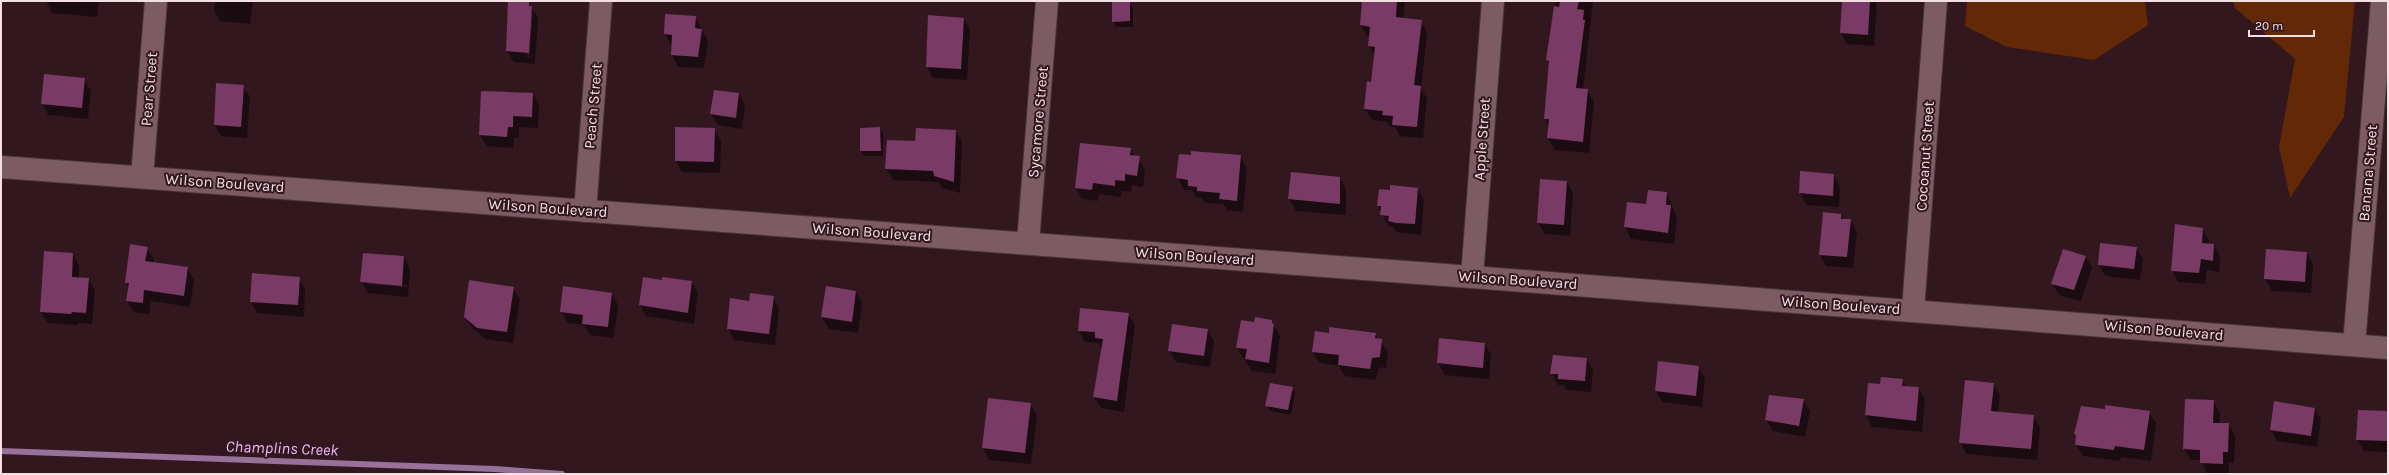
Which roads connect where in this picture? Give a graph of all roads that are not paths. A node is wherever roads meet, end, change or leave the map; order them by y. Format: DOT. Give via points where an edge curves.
graph roads {
  1 [pos="156,1"];
  2 [pos="601,1"];
  3 [pos="1047,1"];
  4 [pos="1493,1"];
  5 [pos="1936,1"];
  6 [pos="2382,1"];
  7 [pos="1,167"];
  8 [pos="142,177"];
  9 [pos="584,211"];
  10 [pos="1028,243"];
  11 [pos="1472,277"];
  12 [pos="1913,310"];
  13 [pos="2354,346"];
  14 [pos="2388,348"];
  1 -- 8 [label="street, Pear Street"];
  2 -- 9 [label="street, Peach Street"];
  3 -- 10 [label="street, Sycamore Street"];
  4 -- 11 [label="street, Apple Street"];
  5 -- 12 [label="street, Cocoanut Street"];
  6 -- 13 [label="street, Banana Street"];
  7 -- 8 [label="street, Wilson Boulevard"];
  8 -- 9 [label="street, Wilson Boulevard"];
  9 -- 10 [label="street, Wilson Boulevard"];
  10 -- 11 [label="street, Wilson Boulevard"];
  11 -- 12 [label="street, Wilson Boulevard"];
  12 -- 13 [label="street, Wilson Boulevard"];
  13 -- 14 [label="street, Wilson Boulevard"];
}
